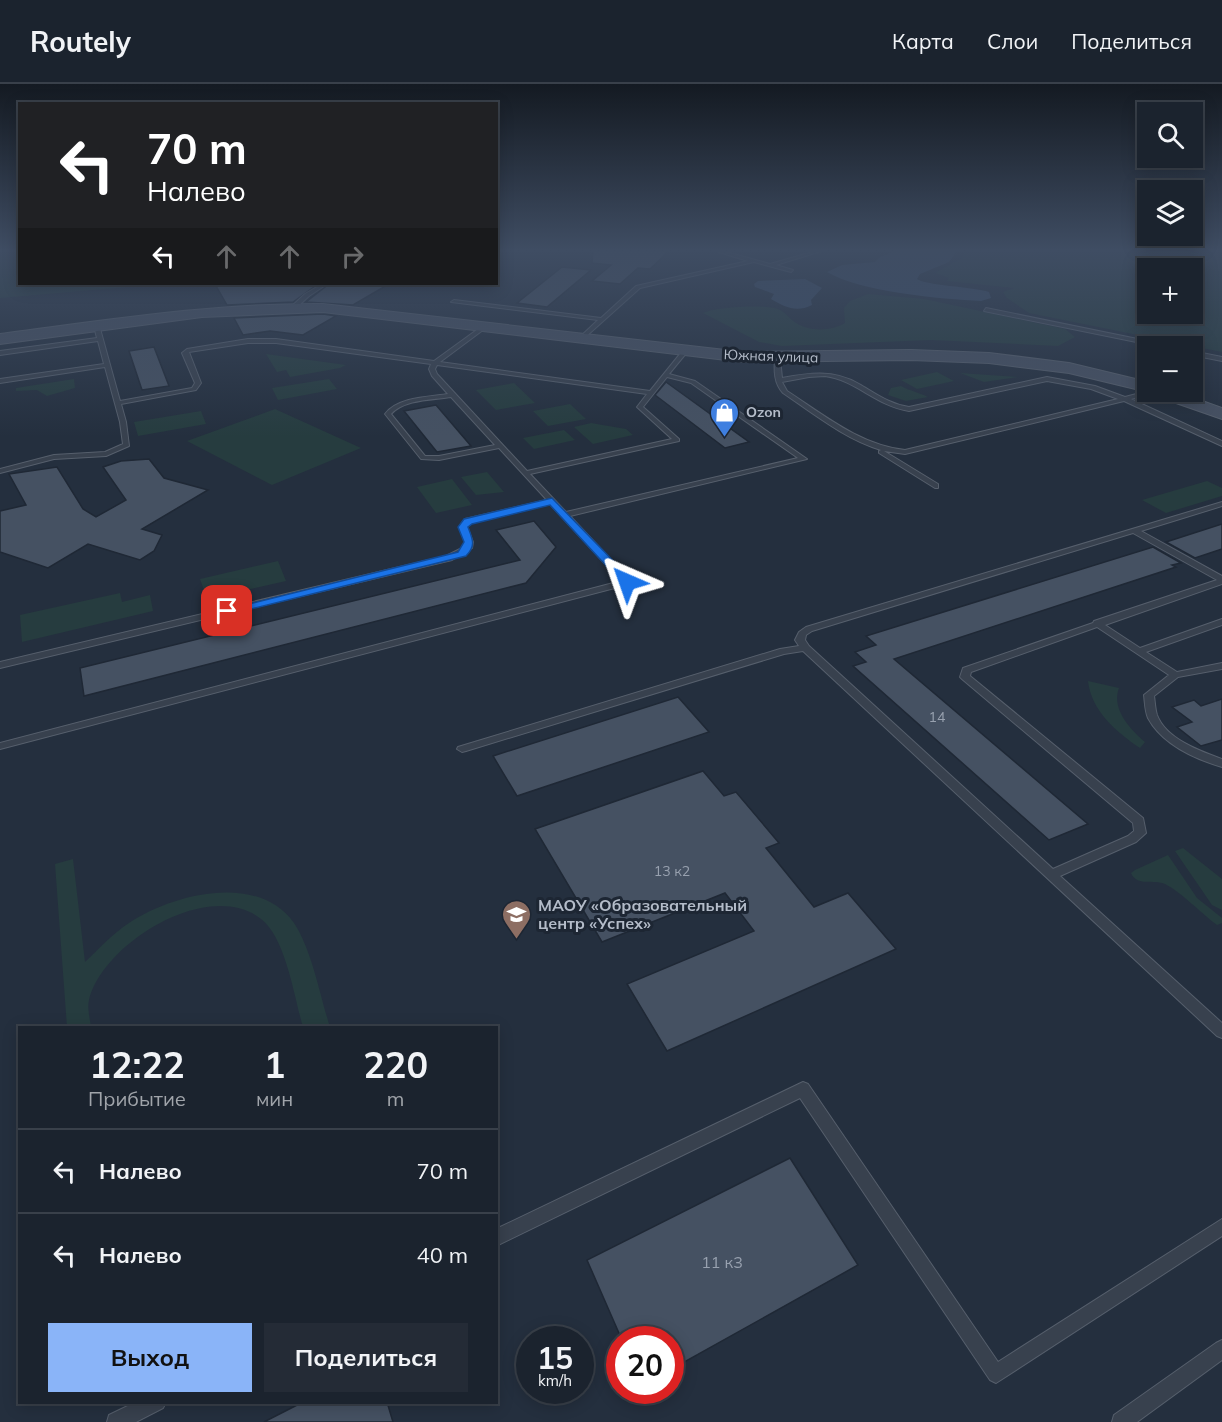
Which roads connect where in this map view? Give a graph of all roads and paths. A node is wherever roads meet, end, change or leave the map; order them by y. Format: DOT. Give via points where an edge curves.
graph roads {
  1 [pos="210,312"];
  2 [pos="369,312"];
  3 [pos="545,312"];
  4 [pos="609,312"];
  5 [pos="998,312"];
  6 [pos="602,319"];
  7 [pos="485,326"];
  8 [pos="99,332"];
  9 [pos="582,338"];
  10 [pos="0,339"];
  11 [pos="1137,341"];
  12 [pos="686,350"];
  13 [pos="0,353"];
  14 [pos="1203,355"];
  15 [pos="777,358"];
  16 [pos="1222,359"];
  17 [pos="435,363"];
  18 [pos="108,365"];
  19 [pos="665,375"];
  20 [pos="0,381"];
  21 [pos="778,381"];
  22 [pos="1137,384"];
  23 [pos="650,393"];
  24 [pos="453,395"];
  25 [pos="1137,396"];
  26 [pos="1123,400"];
  27 [pos="1189,402"];
  28 [pos="118,403"];
  29 [pos="1222,414"];
  30 [pos="868,444"];
  31 [pos="1222,444"];
  32 [pos="500,446"];
  33 [pos="0,471"];
  34 [pos="526,473"];
  35 [pos="935,486"];
  36 [pos="552,501"];
  37 [pos="1222,504"];
  38 [pos="565,515"];
  39 [pos="1135,531"];
  40 [pos="1222,580"];
  41 [pos="1222,622"];
  42 [pos="1097,623"];
  43 [pos="805,648"];
  44 [pos="1139,651"];
  45 [pos="0,665"];
  46 [pos="1222,666"];
  47 [pos="1176,675"];
  48 [pos="0,746"];
  49 [pos="462,749"];
  50 [pos="1222,763"];
  51 [pos="1052,875"];
  52 [pos="1222,1032"];
  53 [pos="1222,1227"];
  54 [pos="498,1237"];
  55 [pos="1222,1349"];
  56 [pos="153,1404"];
  57 [pos="116,1422"];
  58 [pos="1121,1422"];
  1 -- 8 [label="street, Южная улица"];
  2 -- 7 [label="street, Южная улица"];
  3 -- 6 [label="lane"];
  4 -- 6 [label="lane"];
  5 -- 11 [label="lane"];
  6 -- 9 [label="lane"];
  7 -- 9 [label="street, Южная улица"];
  7 -- 17 [label="lane"];
  8 -- 10 [label="street, Южная улица"];
  8 -- 13 [label="lane"];
  8 -- 18 [label="lane"];
  9 -- 12 [label="street, Южная улица"];
  12 -- 15 [label="street, Южная улица"];
  12 -- 19 [label="lane"];
  14 -- 16 [label="lane"];
  15 -- 21 [label="lane"];
  15 -- 22 [label="street, Южная улица" via="982,357 1053,365"];
  17 -- 23 [label="lane"];
  17 -- 24 [label="lane" via="434,375"];
  17 -- 28 [label="lane" via="276,341 248,341 185,353 198,383 194,388"];
  18 -- 20 [label="lane"];
  18 -- 28 [label="lane"];
  19 -- 23 [label="lane"];
  19 -- 38 [label="lane" via="693,382 804,459"];
  21 -- 26 [label="lane" via="833,375 902,409 1047,379 1084,385"];
  21 -- 30 [label="lane" via="785,392"];
  23 -- 34 [label="lane" via="641,409 678,438 676,441"];
  24 -- 32 [label="lane"];
  24 -- 32 [label="lane" via="401,404 392,407 388,414 423,458"];
  25 -- 26 [label="lane"];
  26 -- 30 [label="lane" via="905,452"];
  26 -- 31 [label="lane"];
  27 -- 29 [label="street"];
  28 -- 33 [label="lane" via="127,445 117,451 40,459"];
  30 -- 35 [label="lane"];
  32 -- 34 [label="lane"];
  34 -- 36 [label="lane"];
  36 -- 38 [label="lane"];
  36 -- 45 [label="lane" via="468,521 463,527 468,548 449,558"];
  37 -- 39 [label="lane"];
  38 -- 48 [label="lane" via="627,582"];
  39 -- 40 [label="lane"];
  39 -- 43 [label="lane" via="809,629 800,637"];
  40 -- 42 [label="lane"];
  41 -- 44 [label="lane"];
  42 -- 44 [label="lane"];
  42 -- 51 [label="lane" via="966,670 965,677 973,684 1139,821 1140,833 1132,839"];
  43 -- 49 [label="lane" via="783,651"];
  43 -- 51 [label="lane"];
  44 -- 47 [label="lane"];
  46 -- 47 [label="lane"];
  47 -- 50 [label="lane" via="1149,695 1152,717 1179,742"];
  51 -- 52 [label="lane"];
  53 -- 54 [label="lane" via="996,1374 803,1089"];
  55 -- 58 [label="lane"];
  56 -- 57 [label="lane"];
}
